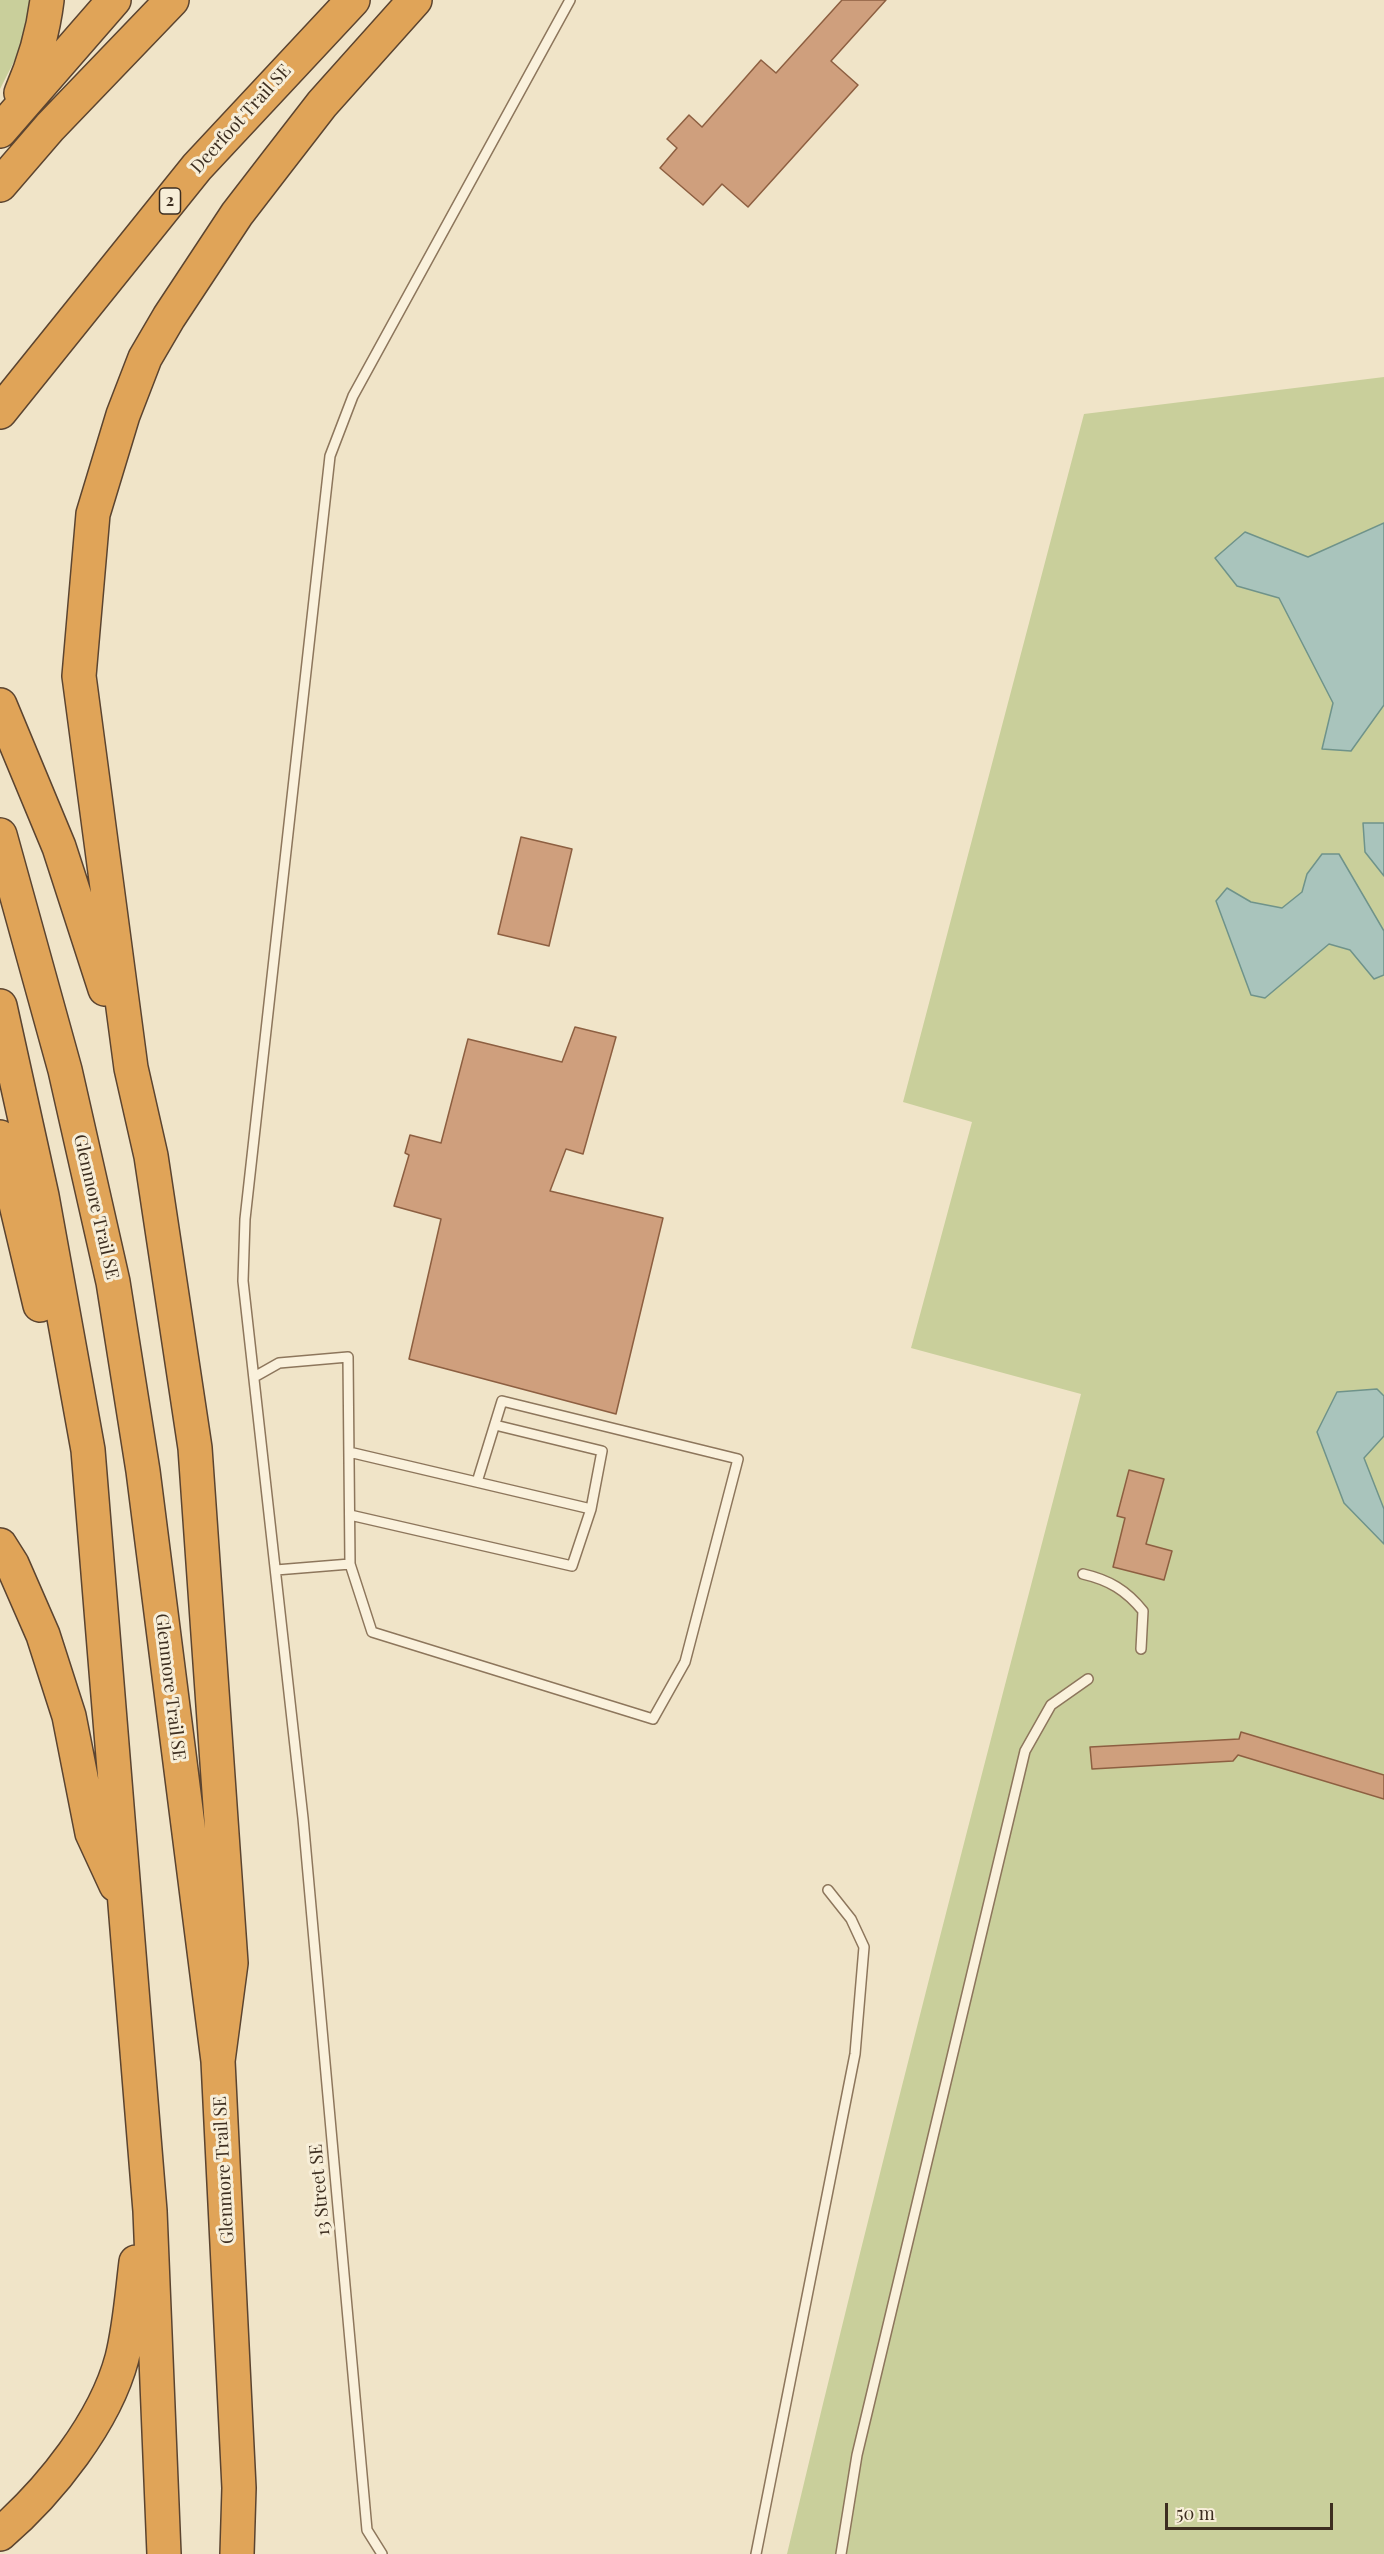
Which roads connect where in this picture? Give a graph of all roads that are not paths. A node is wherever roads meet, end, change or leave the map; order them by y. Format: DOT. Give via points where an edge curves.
graph roads {
  1 [pos="47,0"];
  2 [pos="114,0"];
  3 [pos="172,0"];
  4 [pos="353,0"];
  5 [pos="415,0"];
  6 [pos="570,0"];
  7 [pos="4,126"];
  8 [pos="0,185"];
  9 [pos="0,412"];
  10 [pos="0,705"];
  11 [pos="0,835"];
  12 [pos="0,1006"];
  13 [pos="131,1068"];
  14 [pos="0,1137"];
  15 [pos="256,1376"];
  16 [pos="495,1425"];
  17 [pos="88,1450"];
  18 [pos="349,1452"];
  19 [pos="477,1482"];
  20 [pos="591,1509"];
  21 [pos="350,1515"];
  22 [pos="0,1545"];
  23 [pos="350,1564"];
  24 [pos="276,1570"];
  25 [pos="1083,1574"];
  26 [pos="1141,1649"];
  27 [pos="1088,1679"];
  28 [pos="828,1890"];
  29 [pos="125,1904"];
  30 [pos="218,2061"];
  31 [pos="150,2211"];
  32 [pos="239,2488"];
  33 [pos="0,2534"];
  34 [pos="164,2554"];
  35 [pos="237,2554"];
  36 [pos="258,2554"];
  37 [pos="382,2554"];
  38 [pos="756,2554"];
  39 [pos="841,2554"];
  1 -- 7 [label="highway" via="44,27 31,70"];
  2 -- 7 [label="highway"];
  3 -- 8 [label="highway"];
  4 -- 9 [label="highway, Deerfoot Trail SE / 2" via="197,167"];
  5 -- 13 [label="highway" via="322,104 237,214 169,317 145,358 93,514 79,676"];
  6 -- 15 [label="lane, 13 Street SE" via="353,396 330,456 245,1219 243,1281"];
  10 -- 13 [label="highway" via="59,847"];
  11 -- 30 [label="highway, Glenmore Trail SE" via="64,1070 113,1282 143,1471"];
  12 -- 17 [label="highway" via="42,1196"];
  13 -- 30 [label="highway" via="151,1155 195,1448 231,1963"];
  14 -- 17 [label="highway" via="62,1403"];
  15 -- 18 [label="lane" via="279,1363 348,1357"];
  15 -- 24 [label="lane, 13 Street SE"];
  16 -- 19 [label="lane"];
  16 -- 20 [label="lane" via="602,1451"];
  16 -- 23 [label="lane" via="502,1401 738,1459 686,1662 653,1719 372,1632"];
  17 -- 29 [label="highway"];
  18 -- 19 [label="lane"];
  18 -- 21 [label="lane"];
  19 -- 20 [label="lane"];
  20 -- 21 [label="lane" via="572,1566"];
  21 -- 23 [label="lane"];
  22 -- 29 [label="highway" via="44,1635 69,1716 93,1833"];
  23 -- 24 [label="lane"];
  24 -- 37 [label="lane, 13 Street SE" via="303,1818 367,2530"];
  25 -- 26 [label="lane" via="1103,1579 1129,1594 1143,1611"];
  27 -- 39 [label="lane" via="1051,1705 1025,1751 857,2455"];
  28 -- 38 [label="lane" via="851,1919 864,1947 855,2054"];
  29 -- 31 [label="highway"];
  30 -- 32 [label="highway, Glenmore Trail SE"];
  31 -- 33 [label="highway" via="137,2255 122,2359 110,2391 66,2466 26,2512"];
  31 -- 34 [label="highway"];
  32 -- 35 [label="highway, Glenmore Trail SE"];
  32 -- 36 [label="highway"];
}
